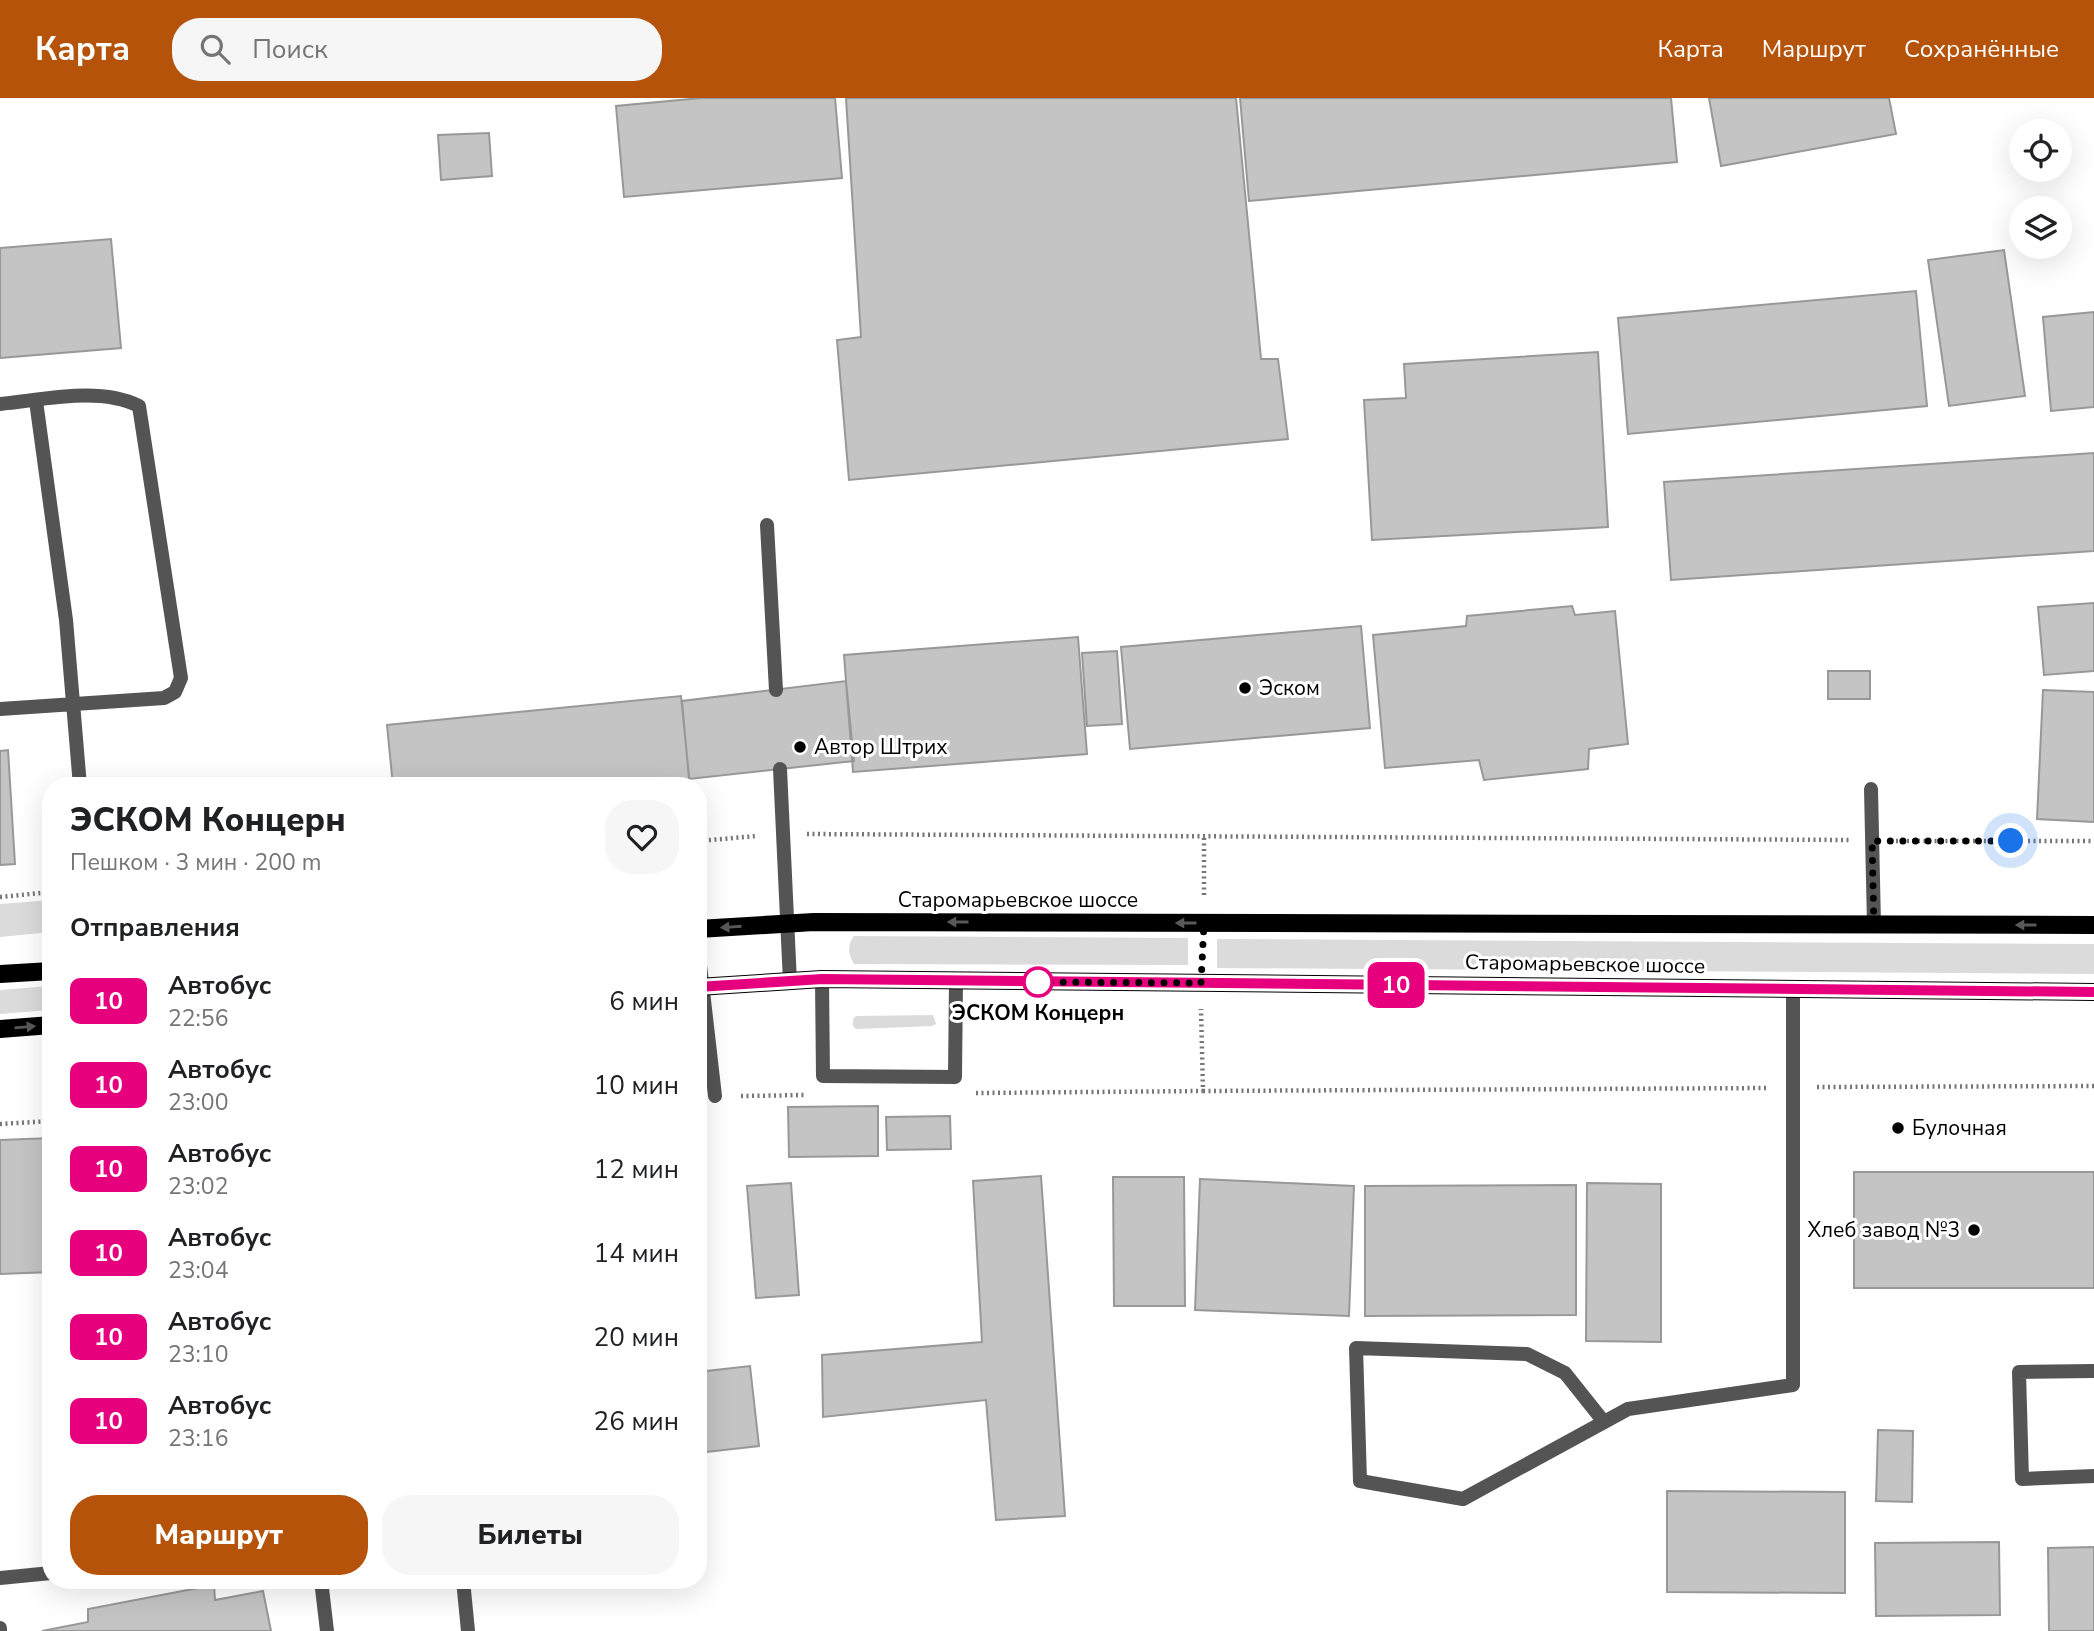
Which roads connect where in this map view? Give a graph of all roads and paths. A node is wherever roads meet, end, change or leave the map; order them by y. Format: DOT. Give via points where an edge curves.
graph roads {
  1 [pos="36,401"];
  2 [pos="0,404"];
  3 [pos="767,524"];
  4 [pos="776,690"];
  5 [pos="73,705"];
  6 [pos="0,709"];
  7 [pos="780,769"];
  8 [pos="79,777"];
  9 [pos="1871,789"];
  10 [pos="784,834"];
  11 [pos="1204,837"];
  12 [pos="707,840"];
  13 [pos="1872,841"];
  14 [pos="2094,841"];
  15 [pos="42,893"];
  16 [pos="0,897"];
  17 [pos="787,923"];
  18 [pos="1204,923"];
  19 [pos="1874,925"];
  20 [pos="2094,925"];
  21 [pos="707,928"];
  22 [pos="42,972"];
  23 [pos="0,974"];
  24 [pos="822,979"];
  25 [pos="956,981"];
  26 [pos="790,982"];
  27 [pos="1201,983"];
  28 [pos="707,986"];
  29 [pos="1793,989"];
  30 [pos="2094,992"];
  31 [pos="42,1026"];
  32 [pos="0,1029"];
  33 [pos="707,1030"];
  34 [pos="2094,1086"];
  35 [pos="1793,1088"];
  36 [pos="1203,1091"];
  37 [pos="966,1093"];
  38 [pos="813,1095"];
  39 [pos="716,1096"];
  40 [pos="42,1122"];
  41 [pos="0,1124"];
  42 [pos="2094,1371"];
  43 [pos="1604,1422"];
  44 [pos="2094,1476"];
  45 [pos="42,1574"];
  46 [pos="0,1578"];
  47 [pos="322,1589"];
  48 [pos="464,1589"];
  49 [pos="327,1631"];
  50 [pos="468,1631"];
  1 -- 2 [label="street"];
  1 -- 5 [label="street"];
  1 -- 5 [label="street" via="103,395 139,406 181,678 176,692 164,698"];
  3 -- 4 [label="street"];
  5 -- 6 [label="street"];
  5 -- 8 [label="street"];
  7 -- 10 [label="street"];
  9 -- 13 [label="street"];
  10 -- 11 [label="path"];
  10 -- 12 [label="path"];
  10 -- 17 [label="street"];
  11 -- 13 [label="path"];
  11 -- 18 [label="path"];
  13 -- 14 [label="path"];
  13 -- 19 [label="street"];
  15 -- 16 [label="path"];
  18 -- 17 [label="main road, Старомарьевское шоссе, one-way"];
  17 -- 21 [label="main road, Старомарьевское шоссе, one-way"];
  17 -- 26 [label="street"];
  18 -- 19 [label="main road, Старомарьевское шоссе"];
  20 -- 19 [label="main road, Старомарьевское шоссе, one-way"];
  22 -- 23 [label="main road"];
  24 -- 25 [label="main road, Старомарьевское шоссе"];
  24 -- 25 [label="street" via="823,1076 954,1077"];
  24 -- 26 [label="main road, Старомарьевское шоссе"];
  25 -- 27 [label="main road, Старомарьевское шоссе"];
  26 -- 28 [label="main road, Старомарьевское шоссе"];
  27 -- 29 [label="main road, Старомарьевское шоссе"];
  27 -- 36 [label="path"];
  29 -- 30 [label="main road, Старомарьевское шоссе"];
  29 -- 35 [label="street"];
  32 -- 31 [label="main road, one-way"];
  33 -- 39 [label="street"];
  34 -- 35 [label="path"];
  35 -- 36 [label="path"];
  35 -- 43 [label="street" via="1793,1385 1628,1409"];
  36 -- 37 [label="path"];
  38 -- 39 [label="path"];
  40 -- 41 [label="path"];
  42 -- 44 [label="street" via="2019,1373 2022,1479"];
  43 -- 43 [label="street" via="1463,1499 1360,1481 1356,1348 1527,1354 1565,1373"];
  45 -- 46 [label="street"];
  47 -- 49 [label="street"];
  48 -- 50 [label="street"];
}
